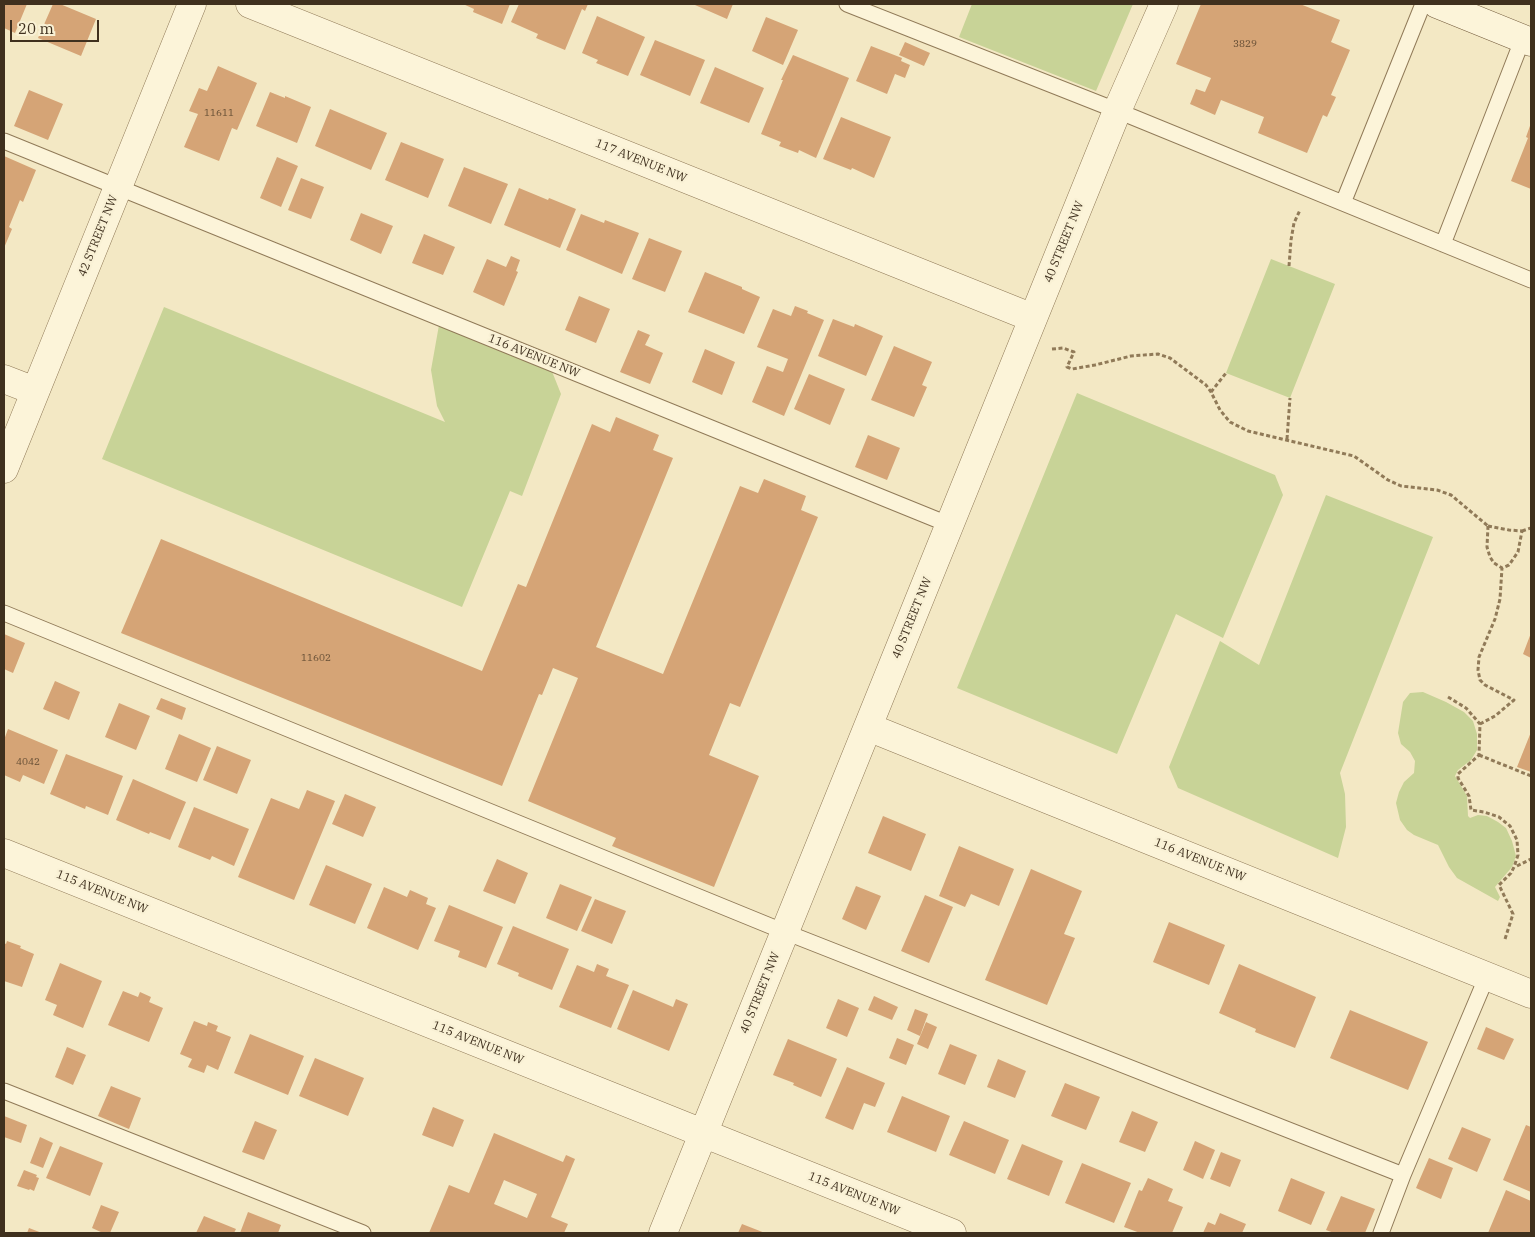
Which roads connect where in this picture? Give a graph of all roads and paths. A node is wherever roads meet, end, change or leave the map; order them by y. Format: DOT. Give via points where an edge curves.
graph roads {
  1 [pos="192,4"];
  2 [pos="250,4"];
  3 [pos="847,4"];
  4 [pos="1164,4"];
  5 [pos="1423,4"];
  6 [pos="1437,4"];
  7 [pos="1527,40"];
  8 [pos="1117,111"];
  9 [pos="4,141"];
  10 [pos="118,187"];
  11 [pos="1308,189"];
  12 [pos="1343,203"];
  13 [pos="1443,244"];
  14 [pos="1289,266"];
  15 [pos="1531,280"];
  16 [pos="1033,318"];
  17 [pos="1019,352"];
  18 [pos="1226,372"];
  19 [pos="4,379"];
  20 [pos="35,391"];
  21 [pos="1212,392"];
  22 [pos="1290,398"];
  23 [pos="1286,439"];
  24 [pos="4,468"];
  25 [pos="950,525"];
  26 [pos="1488,526"];
  27 [pos="1531,528"];
  28 [pos="1522,531"];
  29 [pos="1502,568"];
  30 [pos="4,613"];
  31 [pos="1448,697"];
  32 [pos="1480,724"];
  33 [pos="868,727"];
  34 [pos="1479,755"];
  35 [pos="1531,776"];
  36 [pos="4,853"];
  37 [pos="1531,859"];
  38 [pos="1516,866"];
  39 [pos="785,932"];
  40 [pos="1505,939"];
  41 [pos="1487,976"];
  42 [pos="1531,994"];
  43 [pos="4,1091"];
  44 [pos="704,1134"];
  45 [pos="1403,1175"];
  46 [pos="363,1233"];
  47 [pos="663,1233"];
  48 [pos="952,1233"];
  49 [pos="1382,1233"];
  1 -- 10 [label="street, 42 STREET NW"];
  2 -- 16 [label="street, 117 AVENUE NW"];
  3 -- 8 [label="lane"];
  4 -- 8 [label="street, 40 STREET NW"];
  5 -- 12 [label="lane"];
  6 -- 7 [label="street"];
  7 -- 13 [label="lane"];
  8 -- 11 [label="lane"];
  8 -- 16 [label="street, 40 STREET NW"];
  9 -- 10 [label="lane, 116 AVENUE NW"];
  10 -- 20 [label="street, 42 STREET NW"];
  10 -- 25 [label="lane, 116 AVENUE NW"];
  11 -- 12 [label="lane"];
  11 -- 14 [label="path" via="1294,224"];
  12 -- 13 [label="lane"];
  13 -- 15 [label="lane"];
  16 -- 17 [label="street, 40 STREET NW"];
  17 -- 21 [label="path" via="1063,348 1074,352 1067,367 1072,369 1131,356 1158,354 1170,358"];
  17 -- 25 [label="street, 40 STREET NW"];
  18 -- 21 [label="path"];
  19 -- 20 [label="street"];
  20 -- 24 [label="street, 42 STREET NW"];
  21 -- 23 [label="path" via="1230,422 1248,431"];
  22 -- 23 [label="path"];
  23 -- 26 [label="path" via="1354,456 1401,486 1451,495"];
  25 -- 33 [label="street, 40 STREET NW"];
  26 -- 28 [label="path"];
  26 -- 29 [label="path" via="1490,557"];
  27 -- 28 [label="path"];
  28 -- 29 [label="path" via="1518,552 1509,565"];
  29 -- 32 [label="path" via="1500,599 1479,657 1478,670 1485,685 1514,700"];
  30 -- 39 [label="lane"];
  31 -- 32 [label="path" via="1466,708"];
  32 -- 34 [label="path"];
  33 -- 39 [label="street, 40 STREET NW"];
  33 -- 41 [label="street, 116 AVENUE NW"];
  34 -- 35 [label="path"];
  34 -- 40 [label="path" via="1458,774 1469,796 1470,807 1472,811 1493,814 1506,822 1515,835 1518,849 1511,873 1499,886 1514,914"];
  36 -- 44 [label="street, 115 AVENUE NW"];
  37 -- 38 [label="path"];
  39 -- 44 [label="street, 40 STREET NW"];
  39 -- 45 [label="lane"];
  41 -- 42 [label="street, 116 AVENUE NW"];
  41 -- 45 [label="lane"];
  43 -- 46 [label="lane"];
  44 -- 47 [label="street, 40 STREET NW"];
  44 -- 48 [label="street, 115 AVENUE NW"];
  45 -- 49 [label="lane"];
}
